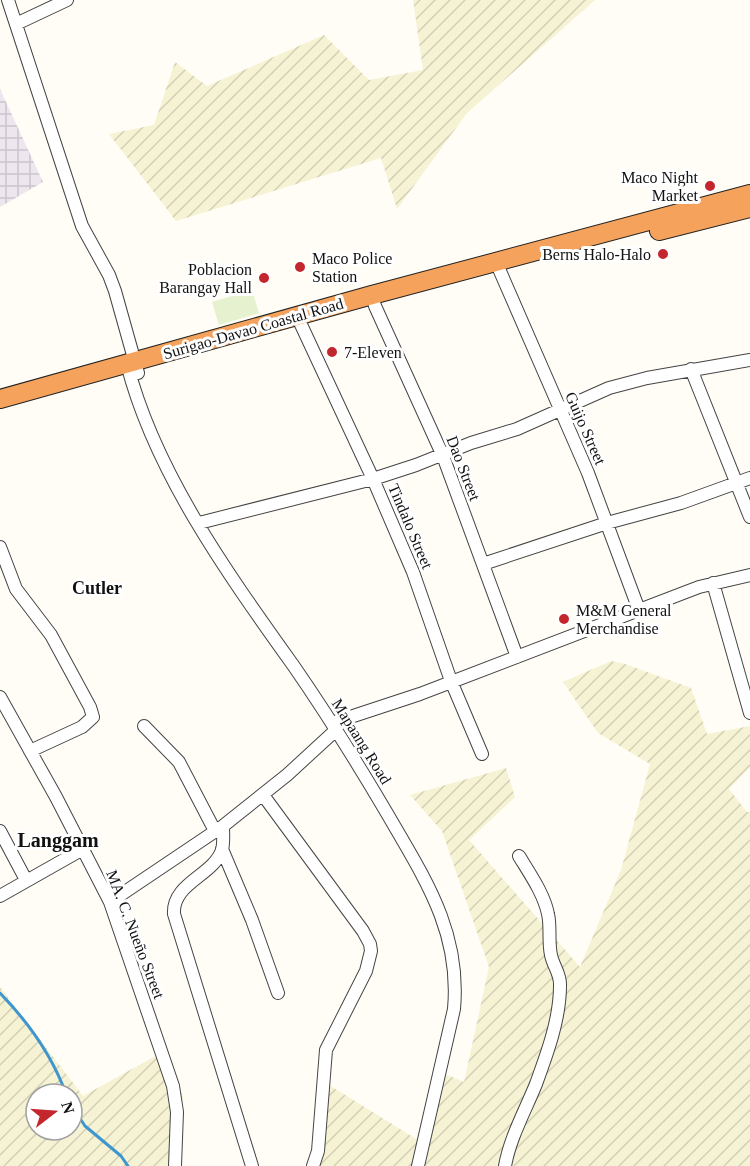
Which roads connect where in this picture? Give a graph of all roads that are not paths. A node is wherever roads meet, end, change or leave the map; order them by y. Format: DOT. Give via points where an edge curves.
graph roads {
  1 [pos="8,0"];
  2 [pos="67,0"];
  3 [pos="16,24"];
  4 [pos="750,194"];
  5 [pos="750,208"];
  6 [pos="498,267"];
  7 [pos="374,300"];
  8 [pos="299,321"];
  9 [pos="750,360"];
  10 [pos="132,368"];
  11 [pos="691,369"];
  12 [pos="0,399"];
  13 [pos="559,410"];
  14 [pos="0,411"];
  15 [pos="443,456"];
  16 [pos="750,478"];
  17 [pos="373,479"];
  18 [pos="736,483"];
  19 [pos="750,517"];
  20 [pos="199,523"];
  21 [pos="607,523"];
  22 [pos="0,547"];
  23 [pos="483,564"];
  24 [pos="750,575"];
  25 [pos="713,583"];
  26 [pos="639,610"];
  27 [pos="517,657"];
  28 [pos="451,681"];
  29 [pos="0,697"];
  30 [pos="750,713"];
  31 [pos="144,726"];
  32 [pos="334,726"];
  33 [pos="30,751"];
  34 [pos="482,754"];
  35 [pos="262,795"];
  36 [pos="219,828"];
  37 [pos="0,831"];
  38 [pos="83,849"];
  39 [pos="222,849"];
  40 [pos="519,856"];
  41 [pos="26,880"];
  42 [pos="0,896"];
  43 [pos="110,902"];
  44 [pos="278,993"];
  45 [pos="175,1166"];
  46 [pos="252,1166"];
  47 [pos="313,1166"];
  48 [pos="418,1166"];
  49 [pos="505,1166"];
  1 -- 3 [label="street, Mapaang Road"];
  2 -- 3 [label="street"];
  3 -- 10 [label="street, Mapaang Road" via="82,225 115,291"];
  4 -- 6 [label="highway, Surigao-Davao Coastal Road"];
  5 -- 6 [label="highway, Surigao-Davao Coastal Road"];
  6 -- 7 [label="highway, Surigao-Davao Coastal Road"];
  6 -- 13 [label="street, Guijo Street"];
  7 -- 8 [label="highway, Surigao-Davao Coastal Road"];
  7 -- 15 [label="street, Dao Street"];
  8 -- 10 [label="highway, Surigao-Davao Coastal Road"];
  8 -- 17 [label="street, Tindalo Street"];
  9 -- 11 [label="street"];
  10 -- 12 [label="highway, Surigao-Davao Coastal Road"];
  10 -- 14 [label="highway, Surigao-Davao Coastal Road"];
  10 -- 20 [label="street, Mapaang Road" via="140,408 153,440"];
  11 -- 13 [label="street" via="609,388"];
  11 -- 18 [label="street"];
  13 -- 15 [label="street"];
  13 -- 21 [label="street, Guijo Street"];
  15 -- 17 [label="street"];
  15 -- 23 [label="street, Dao Street"];
  16 -- 18 [label="street"];
  17 -- 20 [label="street"];
  17 -- 28 [label="street, Tindalo Street" via="424,599"];
  18 -- 19 [label="street"];
  18 -- 21 [label="street"];
  20 -- 32 [label="street, Mapaang Road"];
  21 -- 23 [label="street"];
  21 -- 26 [label="street, Guijo Street"];
  22 -- 33 [label="street" via="16,589 51,635 93,717 82,728"];
  23 -- 27 [label="street, Dao Street"];
  24 -- 25 [label="street"];
  25 -- 26 [label="street"];
  25 -- 30 [label="street"];
  26 -- 27 [label="street"];
  27 -- 28 [label="street"];
  28 -- 32 [label="street"];
  28 -- 34 [label="street, Tindalo Street"];
  29 -- 33 [label="street, MA. C. Nueño Street"];
  31 -- 36 [label="street" via="179,762"];
  32 -- 35 [label="street"];
  32 -- 48 [label="street, Mapaang Road" via="410,854 439,909 450,941 456,988 454,1009"];
  33 -- 38 [label="street, MA. C. Nueño Street"];
  35 -- 36 [label="street"];
  35 -- 47 [label="street" via="370,944 366,972 326,1050 318,1151"];
  36 -- 39 [label="street"];
  36 -- 43 [label="street"];
  37 -- 41 [label="street"];
  38 -- 41 [label="street"];
  38 -- 43 [label="street, MA. C. Nueño Street"];
  39 -- 44 [label="street"];
  39 -- 46 [label="street" via="180,893 174,914"];
  40 -- 49 [label="street" via="549,915 551,957 560,985 547,1052"];
  41 -- 42 [label="street"];
  43 -- 45 [label="street, MA. C. Nueño Street" via="173,1086 177,1112"];
}
